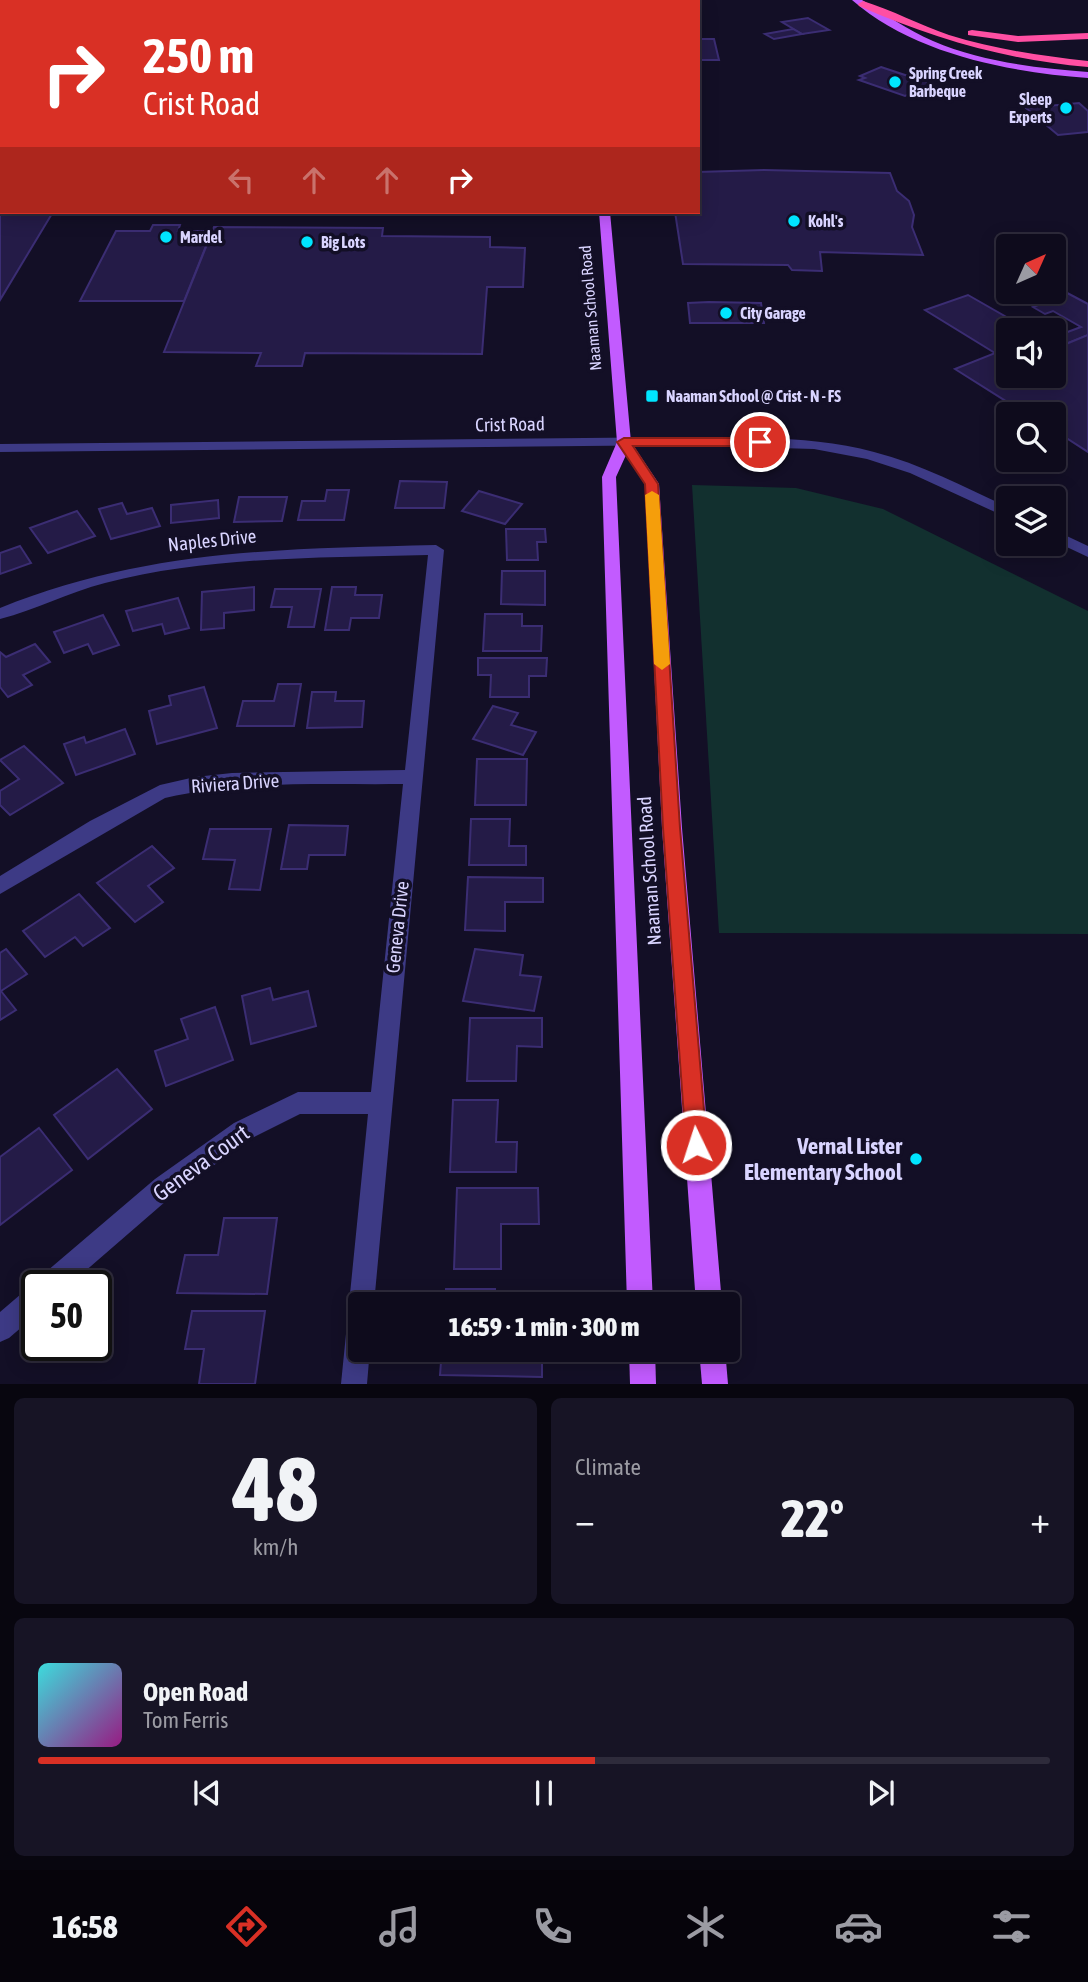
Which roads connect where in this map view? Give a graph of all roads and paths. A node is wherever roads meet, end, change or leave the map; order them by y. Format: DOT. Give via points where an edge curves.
graph roads {
  1 [pos="860,2"];
  2 [pos="907,10"];
  3 [pos="1088,36"];
  4 [pos="1088,64"];
  5 [pos="1088,75"];
  6 [pos="604,214"];
  7 [pos="624,442"];
  8 [pos="0,448"];
  9 [pos="996,507"];
  10 [pos="1066,541"];
  11 [pos="436,550"];
  12 [pos="1088,552"];
  13 [pos="0,614"];
  14 [pos="412,777"];
  15 [pos="0,886"];
  16 [pos="380,1103"];
  17 [pos="68,1270"];
  18 [pos="362,1292"];
  19 [pos="640,1292"];
  20 [pos="708,1292"];
  21 [pos="21,1311"];
  22 [pos="0,1329"];
  23 [pos="356,1362"];
  24 [pos="642,1362"];
  25 [pos="713,1362"];
  26 [pos="354,1384"];
  27 [pos="643,1384"];
  28 [pos="715,1384"];
  1 -- 4 [label="highway" via="920,30 981,48"];
  1 -- 5 [label="main road" via="950,50 1041,71"];
  2 -- 3 [label="highway" via="945,27 980,35 1018,39"];
  6 -- 7 [label="main road, Naaman School Road"];
  7 -- 8 [label="street, Crist Road"];
  7 -- 9 [label="street, Crist Road" via="760,442 836,449 915,470"];
  7 -- 19 [label="main road, Naaman School Road" via="609,477"];
  7 -- 20 [label="main road, Naaman School Road" via="652,484 671,828"];
  10 -- 12 [label="street"];
  11 -- 13 [label="street, Naples Drive" via="238,555 141,569 72,587"];
  11 -- 14 [label="street, Geneva Drive"];
  14 -- 15 [label="street, Riviera Drive" via="232,780 160,792"];
  14 -- 16 [label="street, Geneva Drive"];
  16 -- 17 [label="street, Geneva Court" via="298,1104 242,1131 164,1187"];
  16 -- 18 [label="street, Geneva Drive"];
  21 -- 22 [label="street"];
  23 -- 26 [label="street"];
  24 -- 27 [label="main road"];
  25 -- 28 [label="main road"];
}
